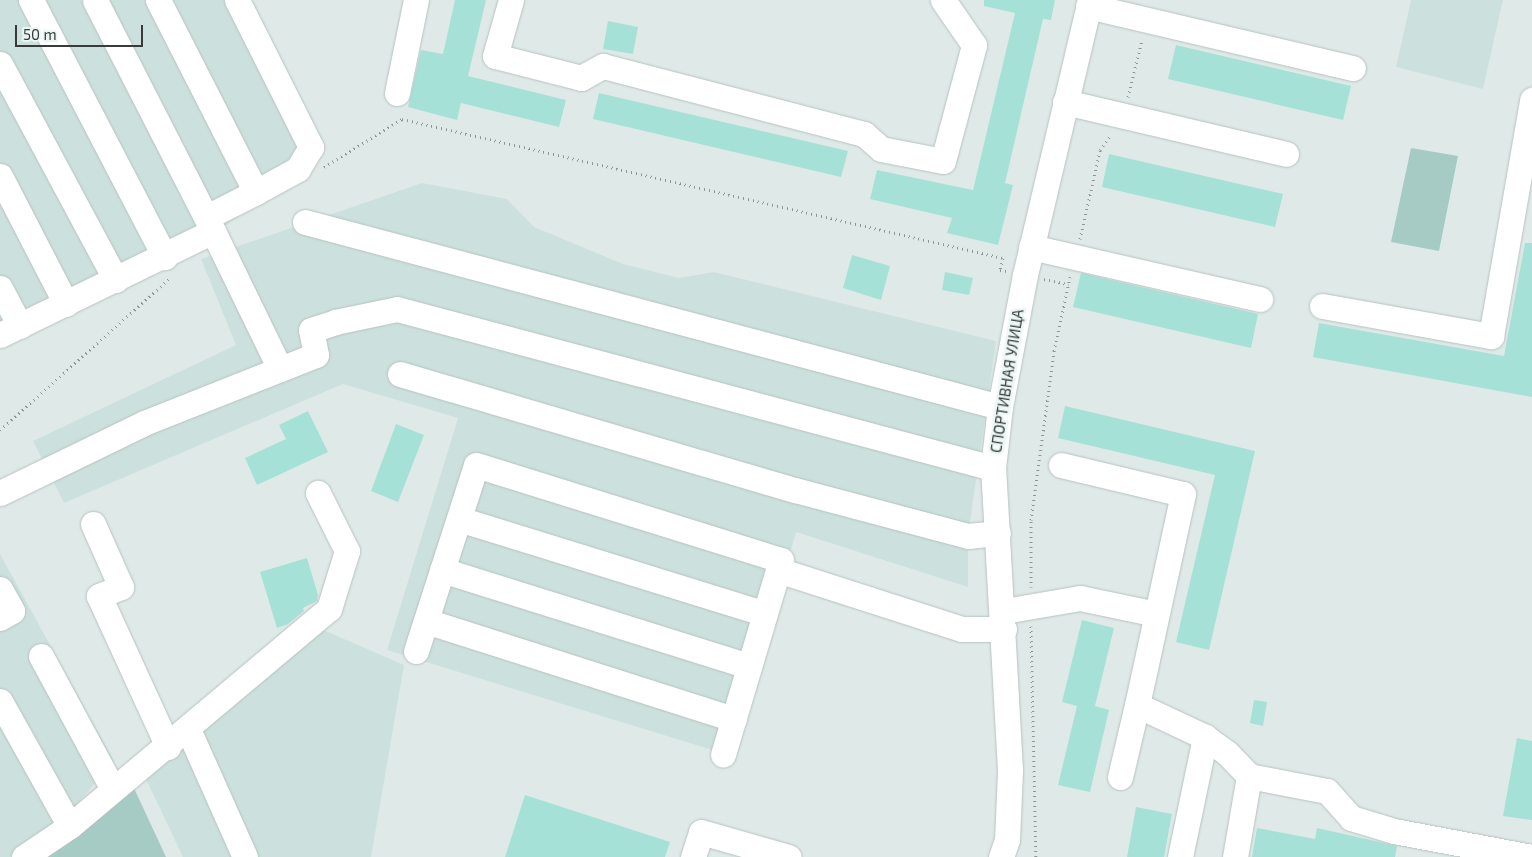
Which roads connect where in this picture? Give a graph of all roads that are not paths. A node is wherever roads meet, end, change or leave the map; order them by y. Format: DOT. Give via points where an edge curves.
graph roads {
  1 [pos="31,0"];
  2 [pos="95,0"];
  3 [pos="158,0"];
  4 [pos="237,0"];
  5 [pos="416,0"];
  6 [pos="510,0"];
  7 [pos="943,0"];
  8 [pos="1089,3"];
  9 [pos="0,64"];
  10 [pos="1352,68"];
  11 [pos="397,93"];
  12 [pos="1532,100"];
  13 [pos="1065,102"];
  14 [pos="1286,154"];
  15 [pos="0,176"];
  16 [pos="256,192"];
  17 [pos="1522,219"];
  18 [pos="305,222"];
  19 [pos="210,224"];
  20 [pos="1031,247"];
  21 [pos="171,264"];
  22 [pos="116,280"];
  23 [pos="0,288"];
  24 [pos="1260,299"];
  25 [pos="66,304"];
  26 [pos="1322,306"];
  27 [pos="10,330"];
  28 [pos="280,369"];
  29 [pos="400,374"];
  30 [pos="1000,407"];
  31 [pos="1061,465"];
  32 [pos="993,468"];
  33 [pos="0,493"];
  34 [pos="318,493"];
  35 [pos="459,519"];
  36 [pos="93,524"];
  37 [pos="998,533"];
  38 [pos="442,570"];
  39 [pos="778,570"];
  40 [pos="0,589"];
  41 [pos="765,614"];
  42 [pos="1156,614"];
  43 [pos="0,618"];
  44 [pos="1004,620"];
  45 [pos="426,621"];
  46 [pos="416,651"];
  47 [pos="41,656"];
  48 [pos="749,666"];
  49 [pos="0,701"];
  50 [pos="1137,705"];
  51 [pos="734,719"];
  52 [pos="188,728"];
  53 [pos="1204,736"];
  54 [pos="168,747"];
  55 [pos="723,755"];
  56 [pos="1249,776"];
  57 [pos="1120,777"];
  58 [pos="113,790"];
  59 [pos="70,826"];
  60 [pos="24,857"];
  61 [pos="245,857"];
  62 [pos="693,857"];
  63 [pos="789,857"];
  64 [pos="1001,857"];
  65 [pos="1180,857"];
  66 [pos="1235,857"];
  67 [pos="1532,857"];
  1 -- 21 [label="street"];
  2 -- 19 [label="street"];
  3 -- 16 [label="street"];
  4 -- 16 [label="street" via="311,147 298,169"];
  5 -- 11 [label="street"];
  6 -- 7 [label="street" via="495,56 581,78 603,66 864,134 882,149 943,162 974,45"];
  8 -- 10 [label="street" via="1147,20"];
  8 -- 13 [label="street, СПОРТИВНАЯ УЛИЦА"];
  9 -- 22 [label="street"];
  12 -- 17 [label="street"];
  13 -- 14 [label="street"];
  13 -- 20 [label="street, СПОРТИВНАЯ УЛИЦА"];
  15 -- 25 [label="street"];
  16 -- 19 [label="street"];
  17 -- 26 [label="street" via="1491,336"];
  18 -- 30 [label="street"];
  19 -- 21 [label="street"];
  19 -- 28 [label="street"];
  20 -- 24 [label="street"];
  20 -- 30 [label="street, СПОРТИВНАЯ УЛИЦА"];
  21 -- 22 [label="street"];
  22 -- 25 [label="street"];
  23 -- 27 [label="street"];
  25 -- 27 [label="street"];
  28 -- 32 [label="street" via="316,355 311,330 397,309"];
  28 -- 33 [label="street" via="144,423"];
  29 -- 37 [label="street" via="795,490 968,536"];
  30 -- 32 [label="street, СПОРТИВНАЯ УЛИЦА"];
  31 -- 42 [label="street" via="1184,494"];
  32 -- 37 [label="street, СПОРТИВНАЯ УЛИЦА"];
  34 -- 52 [label="street" via="347,551 329,609"];
  35 -- 38 [label="street"];
  35 -- 39 [label="street" via="476,465 781,560"];
  35 -- 41 [label="street"];
  36 -- 54 [label="street" via="121,587 99,596"];
  37 -- 44 [label="street, СПОРТИВНАЯ УЛИЦА"];
  38 -- 45 [label="street"];
  38 -- 48 [label="street"];
  39 -- 41 [label="street"];
  39 -- 44 [label="street" via="962,629"];
  40 -- 43 [label="street" via="12,611"];
  41 -- 48 [label="street"];
  42 -- 44 [label="street" via="1080,598 1031,607"];
  42 -- 50 [label="street"];
  44 -- 64 [label="street, СПОРТИВНАЯ УЛИЦА" via="1010,770 1007,840"];
  45 -- 46 [label="street"];
  45 -- 51 [label="street"];
  47 -- 58 [label="street"];
  48 -- 51 [label="street"];
  49 -- 59 [label="street"];
  50 -- 53 [label="street"];
  50 -- 57 [label="street"];
  51 -- 55 [label="street"];
  52 -- 54 [label="street"];
  52 -- 61 [label="street"];
  53 -- 56 [label="street" via="1227,753"];
  53 -- 65 [label="street"];
  54 -- 58 [label="street"];
  56 -- 66 [label="street"];
  56 -- 67 [label="street" via="1327,791 1351,818 1394,831"];
  58 -- 59 [label="street"];
  59 -- 60 [label="street"];
  62 -- 63 [label="street" via="701,832"];
}
